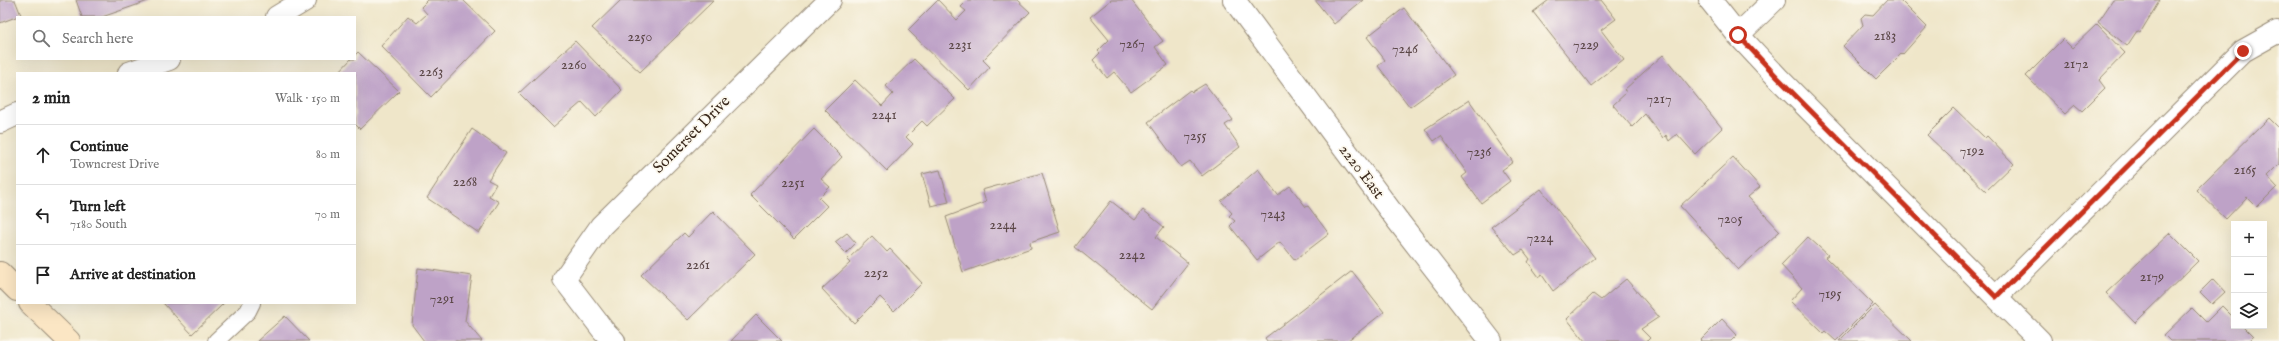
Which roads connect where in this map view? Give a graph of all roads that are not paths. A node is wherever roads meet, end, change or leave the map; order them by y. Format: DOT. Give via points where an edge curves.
graph roads {
  1 [pos="830,0"];
  2 [pos="1234,0"];
  3 [pos="1710,0"];
  4 [pos="1774,0"];
  5 [pos="2278,32"];
  6 [pos="1738,35"];
  7 [pos="166,60"];
  8 [pos="132,72"];
  9 [pos="16,114"];
  10 [pos="0,122"];
  11 [pos="0,273"];
  12 [pos="16,289"];
  13 [pos="1996,297"];
  14 [pos="31,304"];
  15 [pos="252,304"];
  16 [pos="1485,339"];
  17 [pos="69,341"];
  18 [pos="216,341"];
  19 [pos="614,341"];
  20 [pos="2040,341"];
  1 -- 19 [label="street, Somerset Drive" via="601,226 564,279"];
  2 -- 16 [label="street, 2220 East"];
  3 -- 6 [label="street"];
  4 -- 6 [label="street"];
  5 -- 13 [label="street" via="2243,51"];
  6 -- 13 [label="street"];
  7 -- 8 [label="street"];
  9 -- 10 [label="street"];
  11 -- 12 [label="street"];
  13 -- 20 [label="street"];
  14 -- 17 [label="street"];
  15 -- 18 [label="lane" via="248,311"];
}
